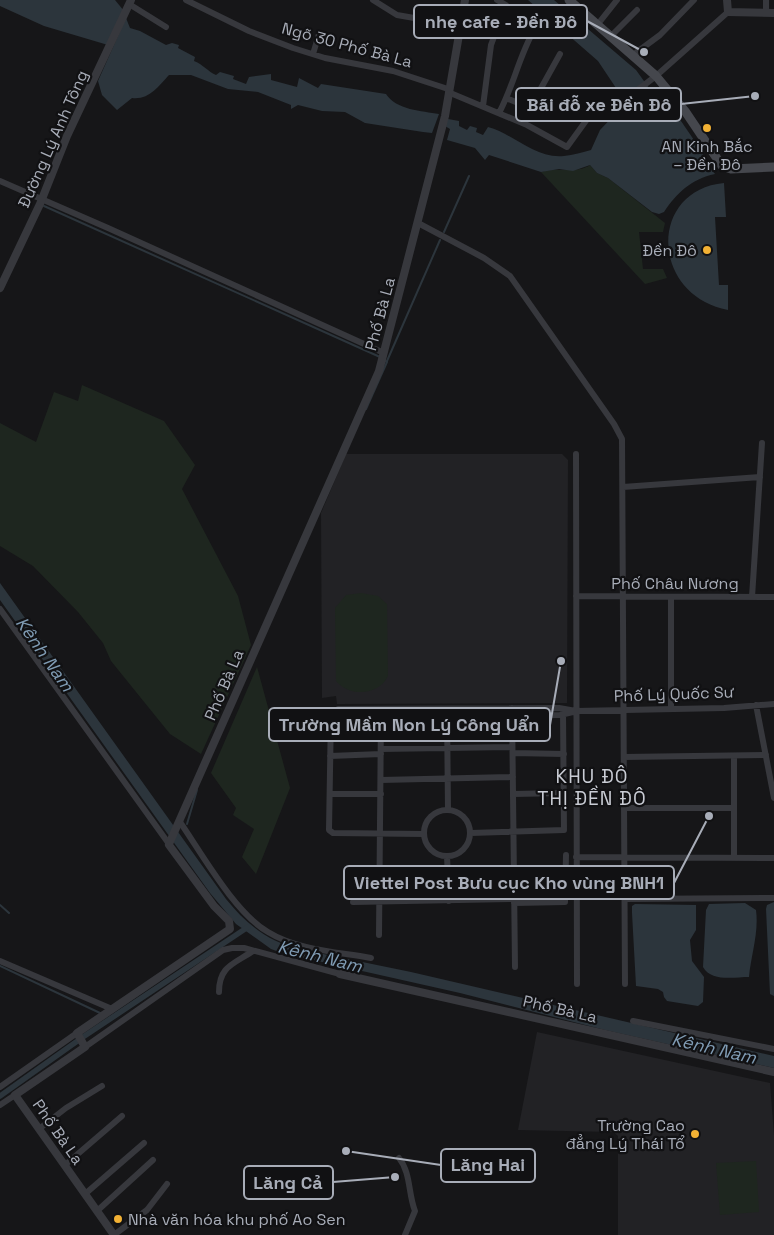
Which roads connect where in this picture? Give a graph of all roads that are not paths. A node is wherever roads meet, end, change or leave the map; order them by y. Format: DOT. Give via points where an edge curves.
graph roads {
  1 [pos="186,0"];
  2 [pos="373,0"];
  3 [pos="465,0"];
  4 [pos="497,0"];
  5 [pos="569,0"];
  6 [pos="617,0"];
  7 [pos="694,0"];
  8 [pos="727,0"];
  9 [pos="766,0"];
  10 [pos="131,1"];
  11 [pos="200,3"];
  12 [pos="637,10"];
  13 [pos="728,12"];
  14 [pos="770,13"];
  15 [pos="598,24"];
  16 [pos="460,26"];
  17 [pos="166,27"];
  18 [pos="319,34"];
  19 [pos="567,35"];
  20 [pos="611,36"];
  21 [pos="313,54"];
  22 [pos="560,54"];
  23 [pos="633,55"];
  24 [pos="507,70"];
  25 [pos="515,74"];
  26 [pos="656,76"];
  27 [pos="448,90"];
  28 [pos="506,98"];
  29 [pos="601,100"];
  30 [pos="619,104"];
  31 [pos="483,106"];
  32 [pos="499,113"];
  33 [pos="774,167"];
  34 [pos="0,181"];
  35 [pos="42,200"];
  36 [pos="418,224"];
  37 [pos="0,288"];
  38 [pos="384,353"];
  39 [pos="762,443"];
  40 [pos="576,454"];
  41 [pos="760,476"];
  42 [pos="623,487"];
  43 [pos="576,596"];
  44 [pos="671,597"];
  45 [pos="752,597"];
  46 [pos="774,597"];
  47 [pos="624,598"];
  48 [pos="0,609"];
  49 [pos="774,704"];
  50 [pos="756,705"];
  51 [pos="447,708"];
  52 [pos="512,708"];
  53 [pos="381,709"];
  54 [pos="671,709"];
  55 [pos="624,710"];
  56 [pos="576,711"];
  57 [pos="563,712"];
  58 [pos="330,713"];
  59 [pos="447,716"];
  60 [pos="512,716"];
  61 [pos="381,717"];
  62 [pos="448,748"];
  63 [pos="513,750"];
  64 [pos="381,751"];
  65 [pos="564,754"];
  66 [pos="766,755"];
  67 [pos="330,756"];
  68 [pos="734,756"];
  69 [pos="624,757"];
  70 [pos="513,777"];
  71 [pos="448,778"];
  72 [pos="381,780"];
  73 [pos="564,793"];
  74 [pos="330,794"];
  75 [pos="381,794"];
  76 [pos="513,794"];
  77 [pos="774,798"];
  78 [pos="624,808"];
  79 [pos="734,808"];
  80 [pos="448,810"];
  81 [pos="180,822"];
  82 [pos="471,833"];
  83 [pos="514,833"];
  84 [pos="382,834"];
  85 [pos="424,834"];
  86 [pos="169,844"];
  87 [pos="566,855"];
  88 [pos="446,856"];
  89 [pos="576,857"];
  90 [pos="624,857"];
  91 [pos="734,858"];
  92 [pos="774,858"];
  93 [pos="774,898"];
  94 [pos="625,899"];
  95 [pos="448,901"];
  96 [pos="513,901"];
  97 [pos="353,902"];
  98 [pos="380,902"];
  99 [pos="379,934"];
  100 [pos="253,951"];
  101 [pos="371,958"];
  102 [pos="0,961"];
  103 [pos="514,967"];
  104 [pos="340,974"];
  105 [pos="577,984"];
  106 [pos="625,984"];
  107 [pos="219,992"];
  108 [pos="110,1010"];
  109 [pos="633,1021"];
  110 [pos="77,1032"];
  111 [pos="86,1047"];
  112 [pos="774,1049"];
  113 [pos="774,1072"];
  114 [pos="102,1086"];
  115 [pos="0,1087"];
  116 [pos="15,1095"];
  117 [pos="0,1105"];
  118 [pos="122,1116"];
  119 [pos="39,1129"];
  120 [pos="144,1143"];
  121 [pos="399,1158"];
  122 [pos="152,1160"];
  123 [pos="65,1165"];
  124 [pos="167,1184"];
  125 [pos="85,1194"];
  126 [pos="97,1211"];
  127 [pos="114,1235"];
  128 [pos="405,1235"];
  1 -- 11 [label="street, Ngõ 30 Phố Bà La"];
  2 -- 16 [label="street" via="397,15"];
  3 -- 16 [label="street, Phố Bà La"];
  4 -- 31 [label="street" via="506,5 491,46"];
  5 -- 15 [label="main road"];
  6 -- 15 [label="street"];
  7 -- 23 [label="street" via="670,26"];
  8 -- 13 [label="street"];
  9 -- 14 [label="street"];
  10 -- 17 [label="street"];
  10 -- 35 [label="street, Đường Lý Anh Tông" via="67,136"];
  11 -- 21 [label="street, Ngõ 30 Phố Bà La" via="249,31"];
  12 -- 20 [label="street"];
  13 -- 14 [label="street"];
  13 -- 26 [label="street"];
  15 -- 20 [label="main road"];
  16 -- 27 [label="street, Phố Bà La"];
  18 -- 21 [label="street"];
  19 -- 25 [label="street" via="550,24 548,30 533,32"];
  20 -- 23 [label="main road"];
  21 -- 27 [label="street, Ngõ 30 Phố Bà La" via="393,71"];
  22 -- 28 [label="street" via="530,108"];
  23 -- 26 [label="main road"];
  24 -- 25 [label="street"];
  25 -- 28 [label="street"];
  26 -- 30 [label="street"];
  26 -- 33 [label="main road" via="685,111 722,166 731,169"];
  27 -- 31 [label="street, Ngõ 30 Phố Bà La"];
  27 -- 36 [label="street, Phố Bà La" via="445,116"];
  28 -- 32 [label="street"];
  29 -- 32 [label="street, Ngõ 30 Phố Bà La" via="567,147"];
  31 -- 32 [label="street, Ngõ 30 Phố Bà La"];
  34 -- 35 [label="street"];
  35 -- 37 [label="street, Đường Lý Anh Tông"];
  35 -- 38 [label="street"];
  36 -- 38 [label="street, Phố Bà La"];
  36 -- 42 [label="street" via="494,264 516,284 622,438"];
  38 -- 81 [label="street, Phố Bà La" via="379,371"];
  39 -- 41 [label="street"];
  40 -- 43 [label="street"];
  41 -- 42 [label="street"];
  41 -- 45 [label="street"];
  42 -- 47 [label="street"];
  43 -- 47 [label="street, Phố Châu Nương"];
  43 -- 56 [label="street"];
  44 -- 45 [label="street, Phố Châu Nương"];
  44 -- 47 [label="street, Phố Châu Nương"];
  44 -- 54 [label="street"];
  45 -- 46 [label="street, Phố Châu Nương"];
  47 -- 55 [label="street"];
  48 -- 86 [label="street"];
  49 -- 50 [label="street, Phố Lý Quốc Sư"];
  50 -- 54 [label="street, Phố Lý Quốc Sư"];
  50 -- 66 [label="street"];
  51 -- 52 [label="street"];
  51 -- 53 [label="street"];
  51 -- 59 [label="street"];
  52 -- 57 [label="street"];
  52 -- 60 [label="street"];
  53 -- 58 [label="street" via="338,709"];
  53 -- 61 [label="street"];
  54 -- 55 [label="street, Phố Lý Quốc Sư"];
  55 -- 56 [label="street, Phố Lý Quốc Sư"];
  55 -- 69 [label="street"];
  56 -- 57 [label="street, Phố Lý Quốc Sư"];
  56 -- 89 [label="street"];
  57 -- 60 [label="street"];
  57 -- 65 [label="street"];
  58 -- 61 [label="street" via="338,717"];
  58 -- 67 [label="street"];
  59 -- 60 [label="street"];
  59 -- 61 [label="street"];
  59 -- 62 [label="street"];
  60 -- 63 [label="street"];
  61 -- 64 [label="street"];
  62 -- 63 [label="street"];
  62 -- 64 [label="street"];
  62 -- 71 [label="street"];
  63 -- 65 [label="street"];
  63 -- 70 [label="street"];
  64 -- 67 [label="street"];
  64 -- 72 [label="street"];
  65 -- 73 [label="street"];
  66 -- 68 [label="street"];
  66 -- 77 [label="street"];
  67 -- 74 [label="street"];
  68 -- 69 [label="street"];
  68 -- 79 [label="street"];
  69 -- 78 [label="street"];
  70 -- 71 [label="street"];
  70 -- 76 [label="street"];
  71 -- 72 [label="street"];
  71 -- 80 [label="street"];
  72 -- 75 [label="street"];
  73 -- 76 [label="street"];
  73 -- 83 [label="street" via="564,830"];
  74 -- 75 [label="street"];
  74 -- 84 [label="street" via="330,830 333,833"];
  75 -- 84 [label="street"];
  76 -- 83 [label="street"];
  78 -- 79 [label="street"];
  78 -- 90 [label="street"];
  79 -- 91 [label="street"];
  80 -- 82 [label="street" via="468,821"];
  80 -- 85 [label="street" via="432,815"];
  81 -- 86 [label="street, Phố Bà La"];
  81 -- 101 [label="street" via="238,906 266,932 307,946"];
  82 -- 83 [label="street"];
  82 -- 88 [label="street" via="463,851"];
  83 -- 96 [label="street"];
  84 -- 85 [label="street"];
  84 -- 98 [label="street"];
  85 -- 88 [label="street" via="427,846"];
  86 -- 108 [label="street" via="214,906 229,921 230,929"];
  87 -- 96 [label="street" via="565,902"];
  88 -- 95 [label="street"];
  89 -- 90 [label="street"];
  89 -- 105 [label="street"];
  90 -- 91 [label="street"];
  90 -- 94 [label="street"];
  91 -- 92 [label="street"];
  93 -- 94 [label="street"];
  94 -- 106 [label="street"];
  95 -- 96 [label="street"];
  95 -- 98 [label="street"];
  96 -- 103 [label="street"];
  97 -- 98 [label="street"];
  98 -- 99 [label="street"];
  100 -- 104 [label="street"];
  100 -- 107 [label="street" via="221,974"];
  100 -- 111 [label="street" via="223,950"];
  102 -- 108 [label="street"];
  104 -- 113 [label="street, Phố Bà La"];
  108 -- 110 [label="street"];
  109 -- 112 [label="street"];
  110 -- 111 [label="street"];
  110 -- 115 [label="street"];
  111 -- 116 [label="street, Phố Bà La"];
  114 -- 119 [label="street"];
  116 -- 117 [label="street"];
  116 -- 119 [label="street, Phố Bà La"];
  118 -- 123 [label="street"];
  119 -- 123 [label="street, Phố Bà La"];
  120 -- 125 [label="street"];
  121 -- 128 [label="street" via="408,1172 416,1211"];
  122 -- 126 [label="street"];
  123 -- 125 [label="street, Phố Bà La"];
  124 -- 127 [label="street" via="147,1210"];
  125 -- 126 [label="street, Phố Bà La"];
  126 -- 127 [label="street, Phố Bà La"];
}
